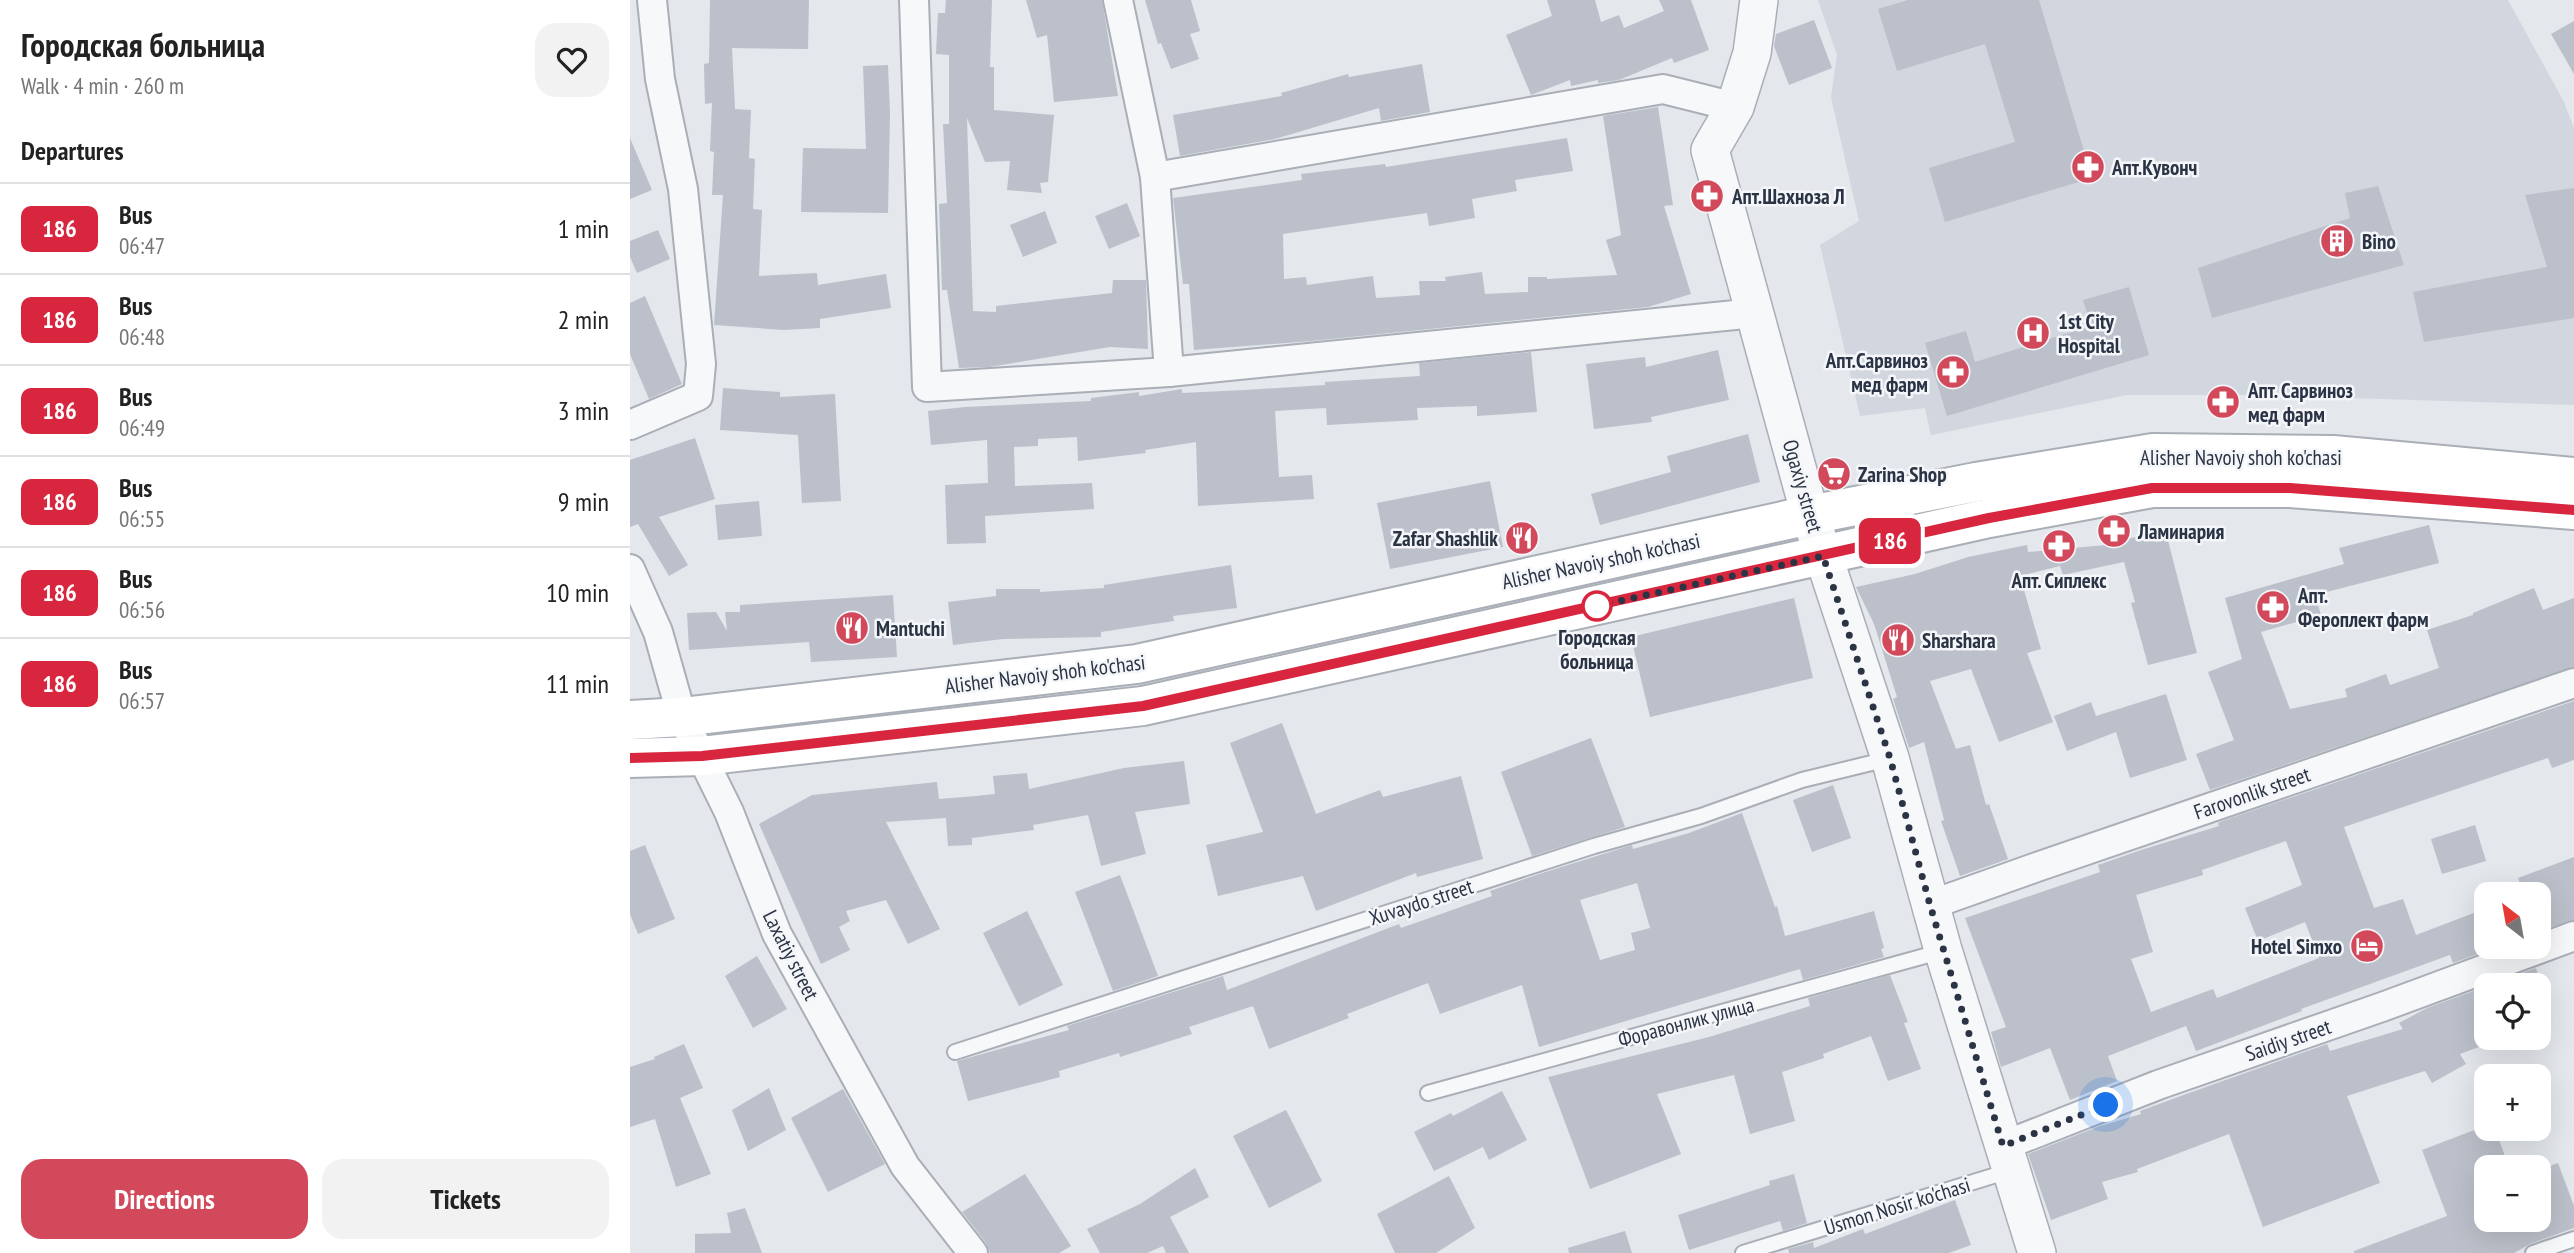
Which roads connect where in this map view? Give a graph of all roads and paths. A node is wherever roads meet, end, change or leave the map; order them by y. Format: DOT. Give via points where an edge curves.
graph roads {
  1 [pos="652,0"];
  2 [pos="914,0"];
  3 [pos="1118,0"];
  4 [pos="1759,0"];
  5 [pos="1735,107"];
  6 [pos="1155,177"];
  7 [pos="1755,313"];
  8 [pos="1169,372"];
  9 [pos="630,425"];
  10 [pos="2574,477"];
  11 [pos="2574,510"];
  12 [pos="1810,515"];
  13 [pos="1823,556"];
  14 [pos="630,569"];
  15 [pos="2574,683"];
  16 [pos="682,717"];
  17 [pos="630,720"];
  18 [pos="702,756"];
  19 [pos="630,758"];
  20 [pos="1890,758"];
  21 [pos="1930,905"];
  22 [pos="2574,936"];
  23 [pos="1944,950"];
  24 [pos="955,1052"];
  25 [pos="1428,1093"];
  26 [pos="2007,1158"];
  27 [pos="2574,1239"];
  28 [pos="972,1253"];
  29 [pos="1743,1253"];
  30 [pos="2037,1253"];
  31 [pos="2533,1253"];
  1 -- 9 [label="street" via="660,79 683,189 701,364 698,396"];
  2 -- 8 [label="street" via="928,387"];
  3 -- 6 [label="street"];
  4 -- 5 [label="street, Ogaxiy street" via="1752,53"];
  5 -- 6 [label="street" via="1663,89"];
  5 -- 7 [label="street, Ogaxiy street" via="1710,150"];
  6 -- 8 [label="street"];
  7 -- 8 [label="street"];
  7 -- 12 [label="street, Ogaxiy street"];
  10 -- 12 [label="main road, Alisher Navoiy shoh ko'chasi" via="2333,455 2153,453"];
  11 -- 13 [label="main road, Alisher Navoiy shoh ko'chasi" via="2290,488 2152,488 1989,518"];
  12 -- 13 [label="street, Ogaxiy street"];
  12 -- 16 [label="main road, Alisher Navoiy shoh ko'chasi" via="1137,664"];
  13 -- 18 [label="main road, Alisher Navoiy shoh ko'chasi" via="1143,706"];
  13 -- 20 [label="street, Ogaxiy street"];
  14 -- 16 [label="street, Laxatiy street" via="657,632"];
  15 -- 21 [label="street, Farovonlik street"];
  16 -- 17 [label="main road, Alisher Navoiy shoh ko'chasi"];
  16 -- 18 [label="street, Laxatiy street"];
  18 -- 19 [label="main road, Alisher Navoiy shoh ko'chasi"];
  18 -- 28 [label="street, Laxatiy street" via="776,934 905,1166"];
  20 -- 21 [label="street, Ogaxiy street"];
  20 -- 24 [label="lane, Xuvaydo street" via="1802,779 1701,816"];
  21 -- 23 [label="street, Ogaxiy street"];
  22 -- 26 [label="street, Saidiy street" via="2158,1085"];
  23 -- 25 [label="lane, Форавонлик улица"];
  23 -- 26 [label="street, Ogaxiy street"];
  26 -- 29 [label="lane, Usmon Nosir ko'chasi"];
  26 -- 30 [label="street, Ogaxiy street"];
  27 -- 31 [label="lane"];
}
